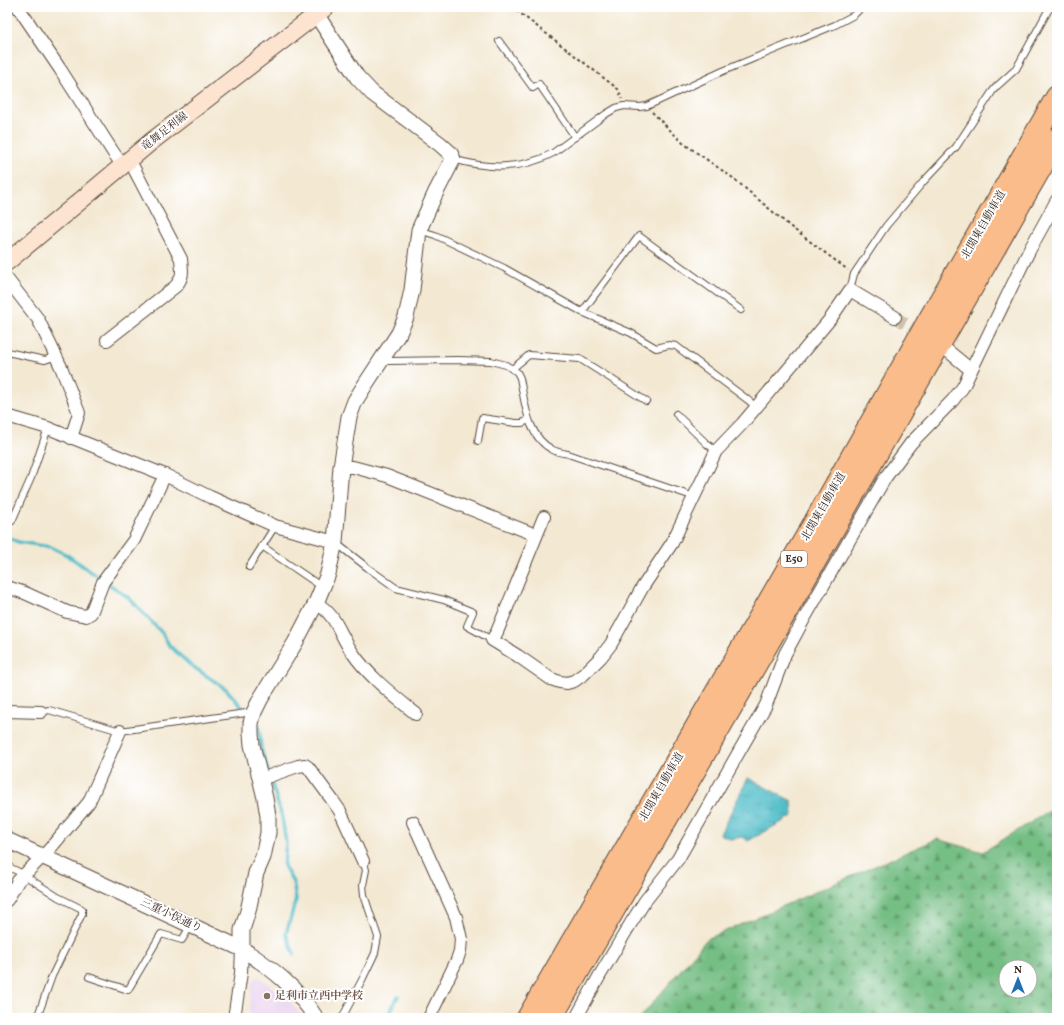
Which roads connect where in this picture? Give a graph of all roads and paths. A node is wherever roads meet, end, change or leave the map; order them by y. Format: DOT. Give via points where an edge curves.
graph roads {
  1 [pos="18,7"];
  2 [pos="512,7"];
  3 [pos="862,7"];
  4 [pos="1050,7"];
  5 [pos="321,11"];
  6 [pos="499,41"];
  7 [pos="1057,97"];
  8 [pos="624,106"];
  9 [pos="647,106"];
  10 [pos="575,137"];
  11 [pos="1057,139"];
  12 [pos="453,159"];
  13 [pos="126,163"];
  14 [pos="1057,200"];
  15 [pos="419,230"];
  16 [pos="7,262"];
  17 [pos="854,274"];
  18 [pos="7,279"];
  19 [pos="850,290"];
  20 [pos="741,310"];
  21 [pos="582,312"];
  22 [pos="895,317"];
  23 [pos="107,340"];
  24 [pos="948,351"];
  25 [pos="7,352"];
  26 [pos="56,356"];
  27 [pos="383,359"];
  28 [pos="512,369"];
  29 [pos="971,370"];
  30 [pos="646,401"];
  31 [pos="756,407"];
  32 [pos="676,414"];
  33 [pos="7,416"];
  34 [pos="529,420"];
  35 [pos="48,428"];
  36 [pos="71,438"];
  37 [pos="478,442"];
  38 [pos="716,451"];
  39 [pos="341,467"];
  40 [pos="166,475"];
  41 [pos="695,497"];
  42 [pos="544,517"];
  43 [pos="12,521"];
  44 [pos="275,526"];
  45 [pos="536,535"];
  46 [pos="335,542"];
  47 [pos="262,546"];
  48 [pos="249,567"];
  49 [pos="7,587"];
  50 [pos="323,587"];
  51 [pos="316,603"];
  52 [pos="492,640"];
  53 [pos="7,712"];
  54 [pos="41,712"];
  55 [pos="254,712"];
  56 [pos="416,714"];
  57 [pos="120,731"];
  58 [pos="261,779"];
  59 [pos="413,822"];
  60 [pos="7,840"];
  61 [pos="41,856"];
  62 [pos="363,862"];
  63 [pos="7,866"];
  64 [pos="25,875"];
  65 [pos="7,900"];
  66 [pos="190,925"];
  67 [pos="242,949"];
  68 [pos="89,977"];
  69 [pos="37,1018"];
  70 [pos="234,1018"];
  71 [pos="316,1018"];
  72 [pos="342,1018"];
  73 [pos="429,1018"];
  74 [pos="528,1018"];
  75 [pos="551,1018"];
  76 [pos="576,1018"];
  1 -- 13 [label="street" via="113,152"];
  2 -- 8 [label="path" via="618,89"];
  3 -- 9 [label="lane" via="854,15 834,25"];
  4 -- 17 [label="lane" via="1016,68 992,92 956,147 886,226"];
  5 -- 12 [label="street" via="357,77 372,93 440,144"];
  5 -- 13 [label="main road, 竜舞足利線"];
  6 -- 10 [label="lane" via="533,88 539,84"];
  7 -- 74 [label="highway, 北関東自動車道 / E50"];
  8 -- 9 [label="lane"];
  8 -- 10 [label="lane" via="606,114"];
  9 -- 17 [label="path" via="683,142 733,178 792,228"];
  10 -- 12 [label="lane" via="544,158 520,165 484,166"];
  11 -- 75 [label="highway, 北関東自動車道 / E50"];
  12 -- 15 [label="street"];
  13 -- 16 [label="main road, 竜舞足利線"];
  13 -- 23 [label="street" via="180,259 181,280"];
  14 -- 29 [label="street"];
  15 -- 21 [label="lane" via="497,265"];
  15 -- 27 [label="street" via="406,317"];
  17 -- 19 [label="lane"];
  18 -- 26 [label="street" via="38,319"];
  19 -- 22 [label="street"];
  19 -- 31 [label="street" via="831,318"];
  20 -- 21 [label="lane" via="639,236"];
  21 -- 31 [label="lane" via="631,333 656,348 676,346"];
  24 -- 29 [label="street"];
  25 -- 26 [label="lane" via="45,360"];
  26 -- 36 [label="street" via="79,413"];
  27 -- 28 [label="lane" via="491,361"];
  27 -- 39 [label="street" via="353,406"];
  28 -- 30 [label="lane" via="529,355 580,359"];
  28 -- 34 [label="lane" via="520,378"];
  29 -- 76 [label="street" via="953,400 911,443 885,478 804,619 785,654 766,705 678,859 645,900"];
  31 -- 38 [label="street"];
  32 -- 38 [label="lane"];
  33 -- 35 [label="street"];
  34 -- 37 [label="lane" via="516,424 482,418"];
  34 -- 41 [label="lane" via="542,442 553,450"];
  35 -- 36 [label="street"];
  35 -- 43 [label="lane" via="31,478"];
  36 -- 40 [label="street"];
  38 -- 41 [label="street"];
  39 -- 45 [label="street" via="370,471 392,478"];
  39 -- 46 [label="street"];
  40 -- 44 [label="street"];
  40 -- 49 [label="street" via="134,540 103,582 91,613 86,616 67,612"];
  41 -- 52 [label="street" via="672,543 642,588 611,644 584,674 567,683 551,679"];
  42 -- 45 [label="street"];
  44 -- 46 [label="street"];
  44 -- 47 [label="lane"];
  45 -- 52 [label="street"];
  46 -- 50 [label="street"];
  46 -- 52 [label="lane" via="396,588 444,600 473,612 467,626"];
  47 -- 48 [label="lane"];
  47 -- 50 [label="lane"];
  50 -- 51 [label="street"];
  51 -- 55 [label="street"];
  51 -- 56 [label="street" via="323,607 337,624 351,651 379,684"];
  53 -- 54 [label="street"];
  54 -- 57 [label="lane" via="49,710"];
  55 -- 57 [label="lane"];
  55 -- 58 [label="street" via="251,723 252,745"];
  57 -- 61 [label="street" via="89,802"];
  58 -- 62 [label="street" via="298,766 308,767 340,811"];
  58 -- 67 [label="street" via="268,816 268,833 242,930"];
  59 -- 73 [label="street" via="456,917 461,939 457,960"];
  60 -- 61 [label="street, 三重小俣通り"];
  61 -- 64 [label="street"];
  61 -- 66 [label="street, 三重小俣通り"];
  62 -- 72 [label="lane" via="366,870 364,895 378,937 375,953"];
  63 -- 64 [label="lane"];
  64 -- 65 [label="street" via="18,881"];
  64 -- 69 [label="lane" via="82,909 82,914 52,976"];
  66 -- 67 [label="street, 三重小俣通り"];
  66 -- 68 [label="lane" via="182,940 161,934 128,990"];
  67 -- 70 [label="street"];
  67 -- 71 [label="street, 三重小俣通り" via="279,974"];
}
